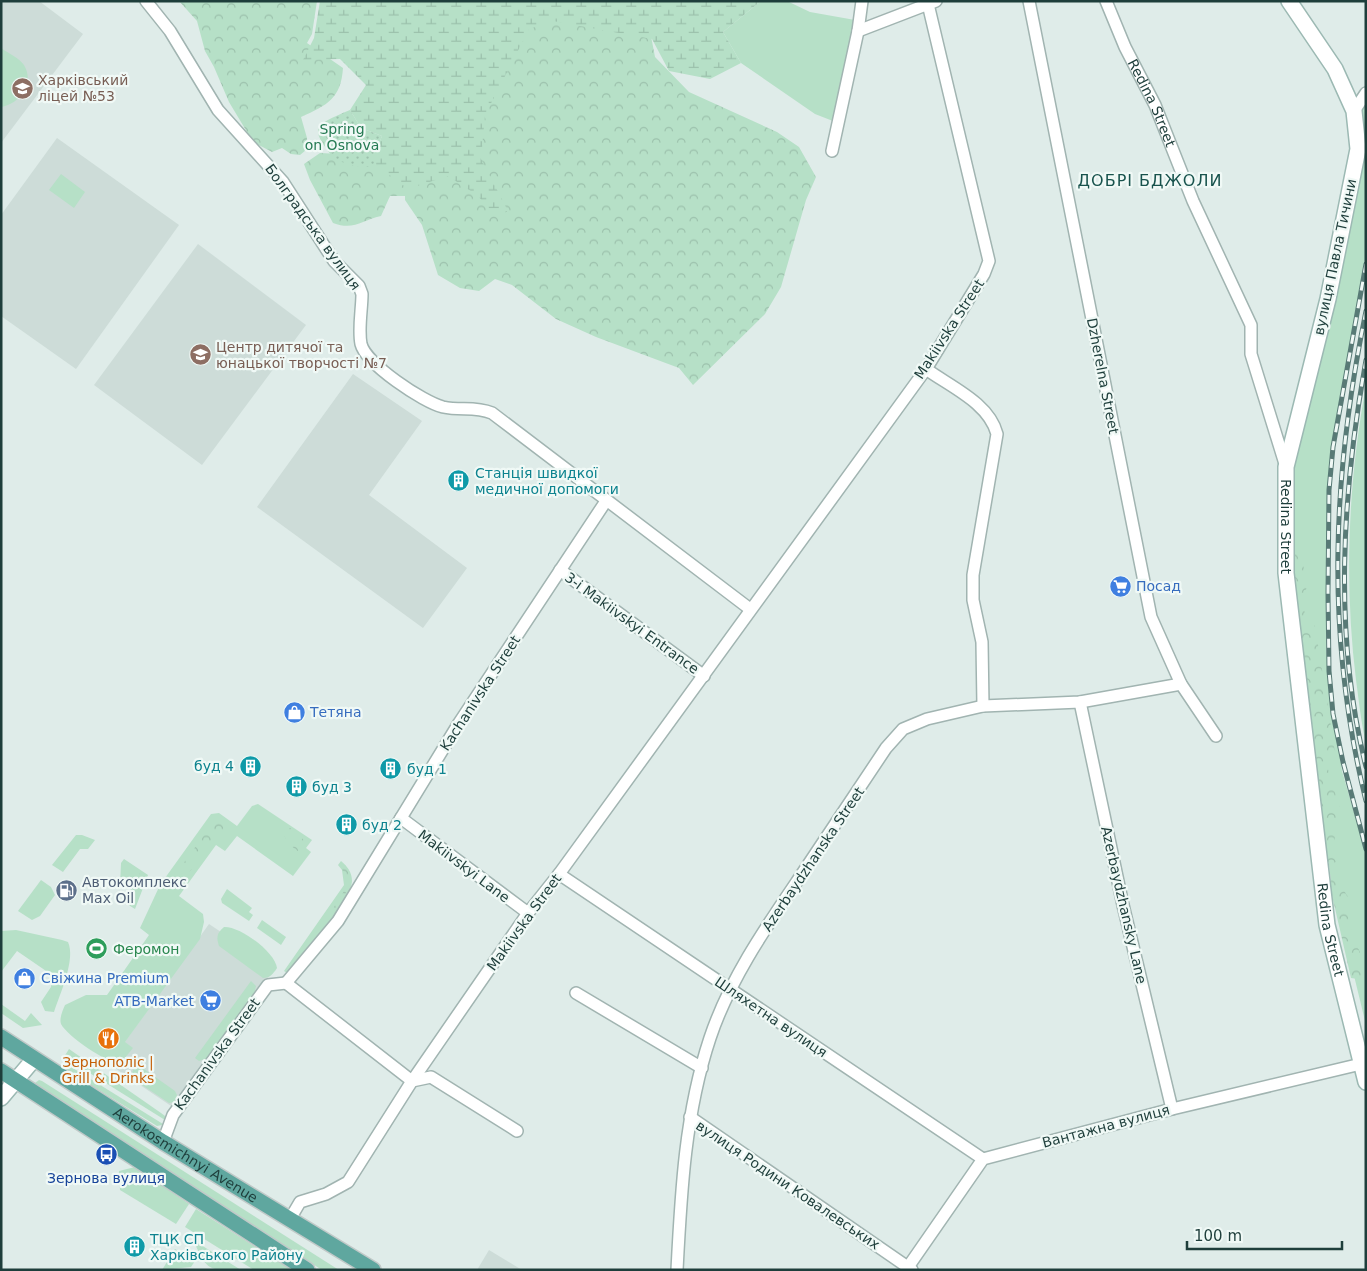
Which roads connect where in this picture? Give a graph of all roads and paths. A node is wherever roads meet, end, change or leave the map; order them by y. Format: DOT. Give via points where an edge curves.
graph roads {
  1 [pos="146,1"];
  2 [pos="862,1"];
  3 [pos="1029,1"];
  4 [pos="1106,1"];
  5 [pos="1289,1"];
  6 [pos="932,3"];
  7 [pos="858,31"];
  8 [pos="1366,93"];
  9 [pos="1354,111"];
  10 [pos="832,151"];
  11 [pos="926,369"];
  12 [pos="1286,467"];
  13 [pos="606,500"];
  14 [pos="560,570"];
  15 [pos="750,609"];
  16 [pos="704,676"];
  17 [pos="1181,684"];
  18 [pos="1080,702"];
  19 [pos="984,706"];
  20 [pos="1216,736"];
  21 [pos="401,818"];
  22 [pos="559,874"];
  23 [pos="528,913"];
  24 [pos="286,983"];
  25 [pos="730,989"];
  26 [pos="576,993"];
  27 [pos="1,1037"];
  28 [pos="34,1059"];
  29 [pos="1361,1064"];
  30 [pos="702,1068"];
  31 [pos="1,1071"];
  32 [pos="16,1081"];
  33 [pos="412,1081"];
  34 [pos="1366,1082"];
  35 [pos="1,1098"];
  36 [pos="1172,1109"];
  37 [pos="690,1117"];
  38 [pos="518,1131"];
  39 [pos="163,1142"];
  40 [pos="983,1159"];
  41 [pos="290,1219"];
  42 [pos="908,1269"];
  43 [pos="307,1270"];
  44 [pos="372,1270"];
  45 [pos="677,1270"];
  1 -- 13 [label="street, Болградська вулиця" via="170,31 218,110 283,182 334,261 359,286 362,294 361,344 366,355 413,392 441,406 479,408 492,413"];
  2 -- 7 [label="street"];
  3 -- 17 [label="street, Dzherelna Street" via="1151,617"];
  4 -- 12 [label="street, Redina Street" via="1251,325 1251,354"];
  5 -- 9 [label="main road, вулиця Павла Тичини" via="1335,69"];
  6 -- 7 [label="street"];
  6 -- 11 [label="street, Makiivska Street" via="989,261"];
  7 -- 10 [label="street"];
  8 -- 9 [label="street"];
  9 -- 12 [label="main road, вулиця Павла Тичини" via="1358,149 1328,299"];
  11 -- 15 [label="street, Makiivska Street"];
  11 -- 19 [label="street" via="985,410 993,420 997,434 973,575 973,600 982,642"];
  12 -- 29 [label="main road, Redina Street" via="1286,573 1308,770 1328,925"];
  13 -- 14 [label="street, Kachanivska Street"];
  13 -- 15 [label="street"];
  14 -- 16 [label="street, 3-i Makiivskyi Entrance"];
  14 -- 21 [label="street, Kachanivska Street"];
  15 -- 16 [label="street, Makiivska Street"];
  16 -- 22 [label="street, Makiivska Street"];
  17 -- 18 [label="street, Azerbaydzhanska Street"];
  17 -- 20 [label="street, Dzherelna Street"];
  18 -- 19 [label="street, Azerbaydzhanska Street"];
  18 -- 36 [label="street, Azerbaydzhansky Lane" via="1123,905"];
  19 -- 25 [label="street, Azerbaydzhanska Street" via="927,719 903,729 886,748 778,909"];
  21 -- 23 [label="street, Makiivskyi Lane"];
  21 -- 24 [label="street, Kachanivska Street" via="338,921"];
  22 -- 23 [label="street, Makiivska Street"];
  22 -- 25 [label="street, Шляхетна вулиця"];
  23 -- 33 [label="street, Makiivska Street"];
  24 -- 33 [label="street"];
  24 -- 39 [label="street, Kachanivska Street" via="268,985 173,1115"];
  25 -- 30 [label="street, Azerbaydzhanska Street"];
  25 -- 40 [label="street, Шляхетна вулиця"];
  26 -- 30 [label="street"];
  27 -- 28 [label="main road, Aerokosmichnyi Avenue"];
  28 -- 32 [label="main road"];
  28 -- 39 [label="main road, Aerokosmichnyi Avenue"];
  29 -- 34 [label="main road, Redina Street"];
  29 -- 36 [label="street, Вантажна вулиця"];
  30 -- 37 [label="street, Azerbaydzhanska Street"];
  31 -- 32 [label="main road"];
  32 -- 35 [label="main road"];
  32 -- 43 [label="main road"];
  33 -- 38 [label="street" via="431,1077"];
  33 -- 41 [label="street, Makiivska Street" via="348,1182 326,1194 300,1202"];
  36 -- 40 [label="street, Вантажна вулиця"];
  37 -- 42 [label="street, вулиця Родини Ковалевських"];
  37 -- 45 [label="street, Azerbaydzhanska Street" via="682,1175"];
  39 -- 41 [label="main road, Aerokosmichnyi Avenue"];
  40 -- 42 [label="street"];
  41 -- 44 [label="main road, Aerokosmichnyi Avenue"];
}
